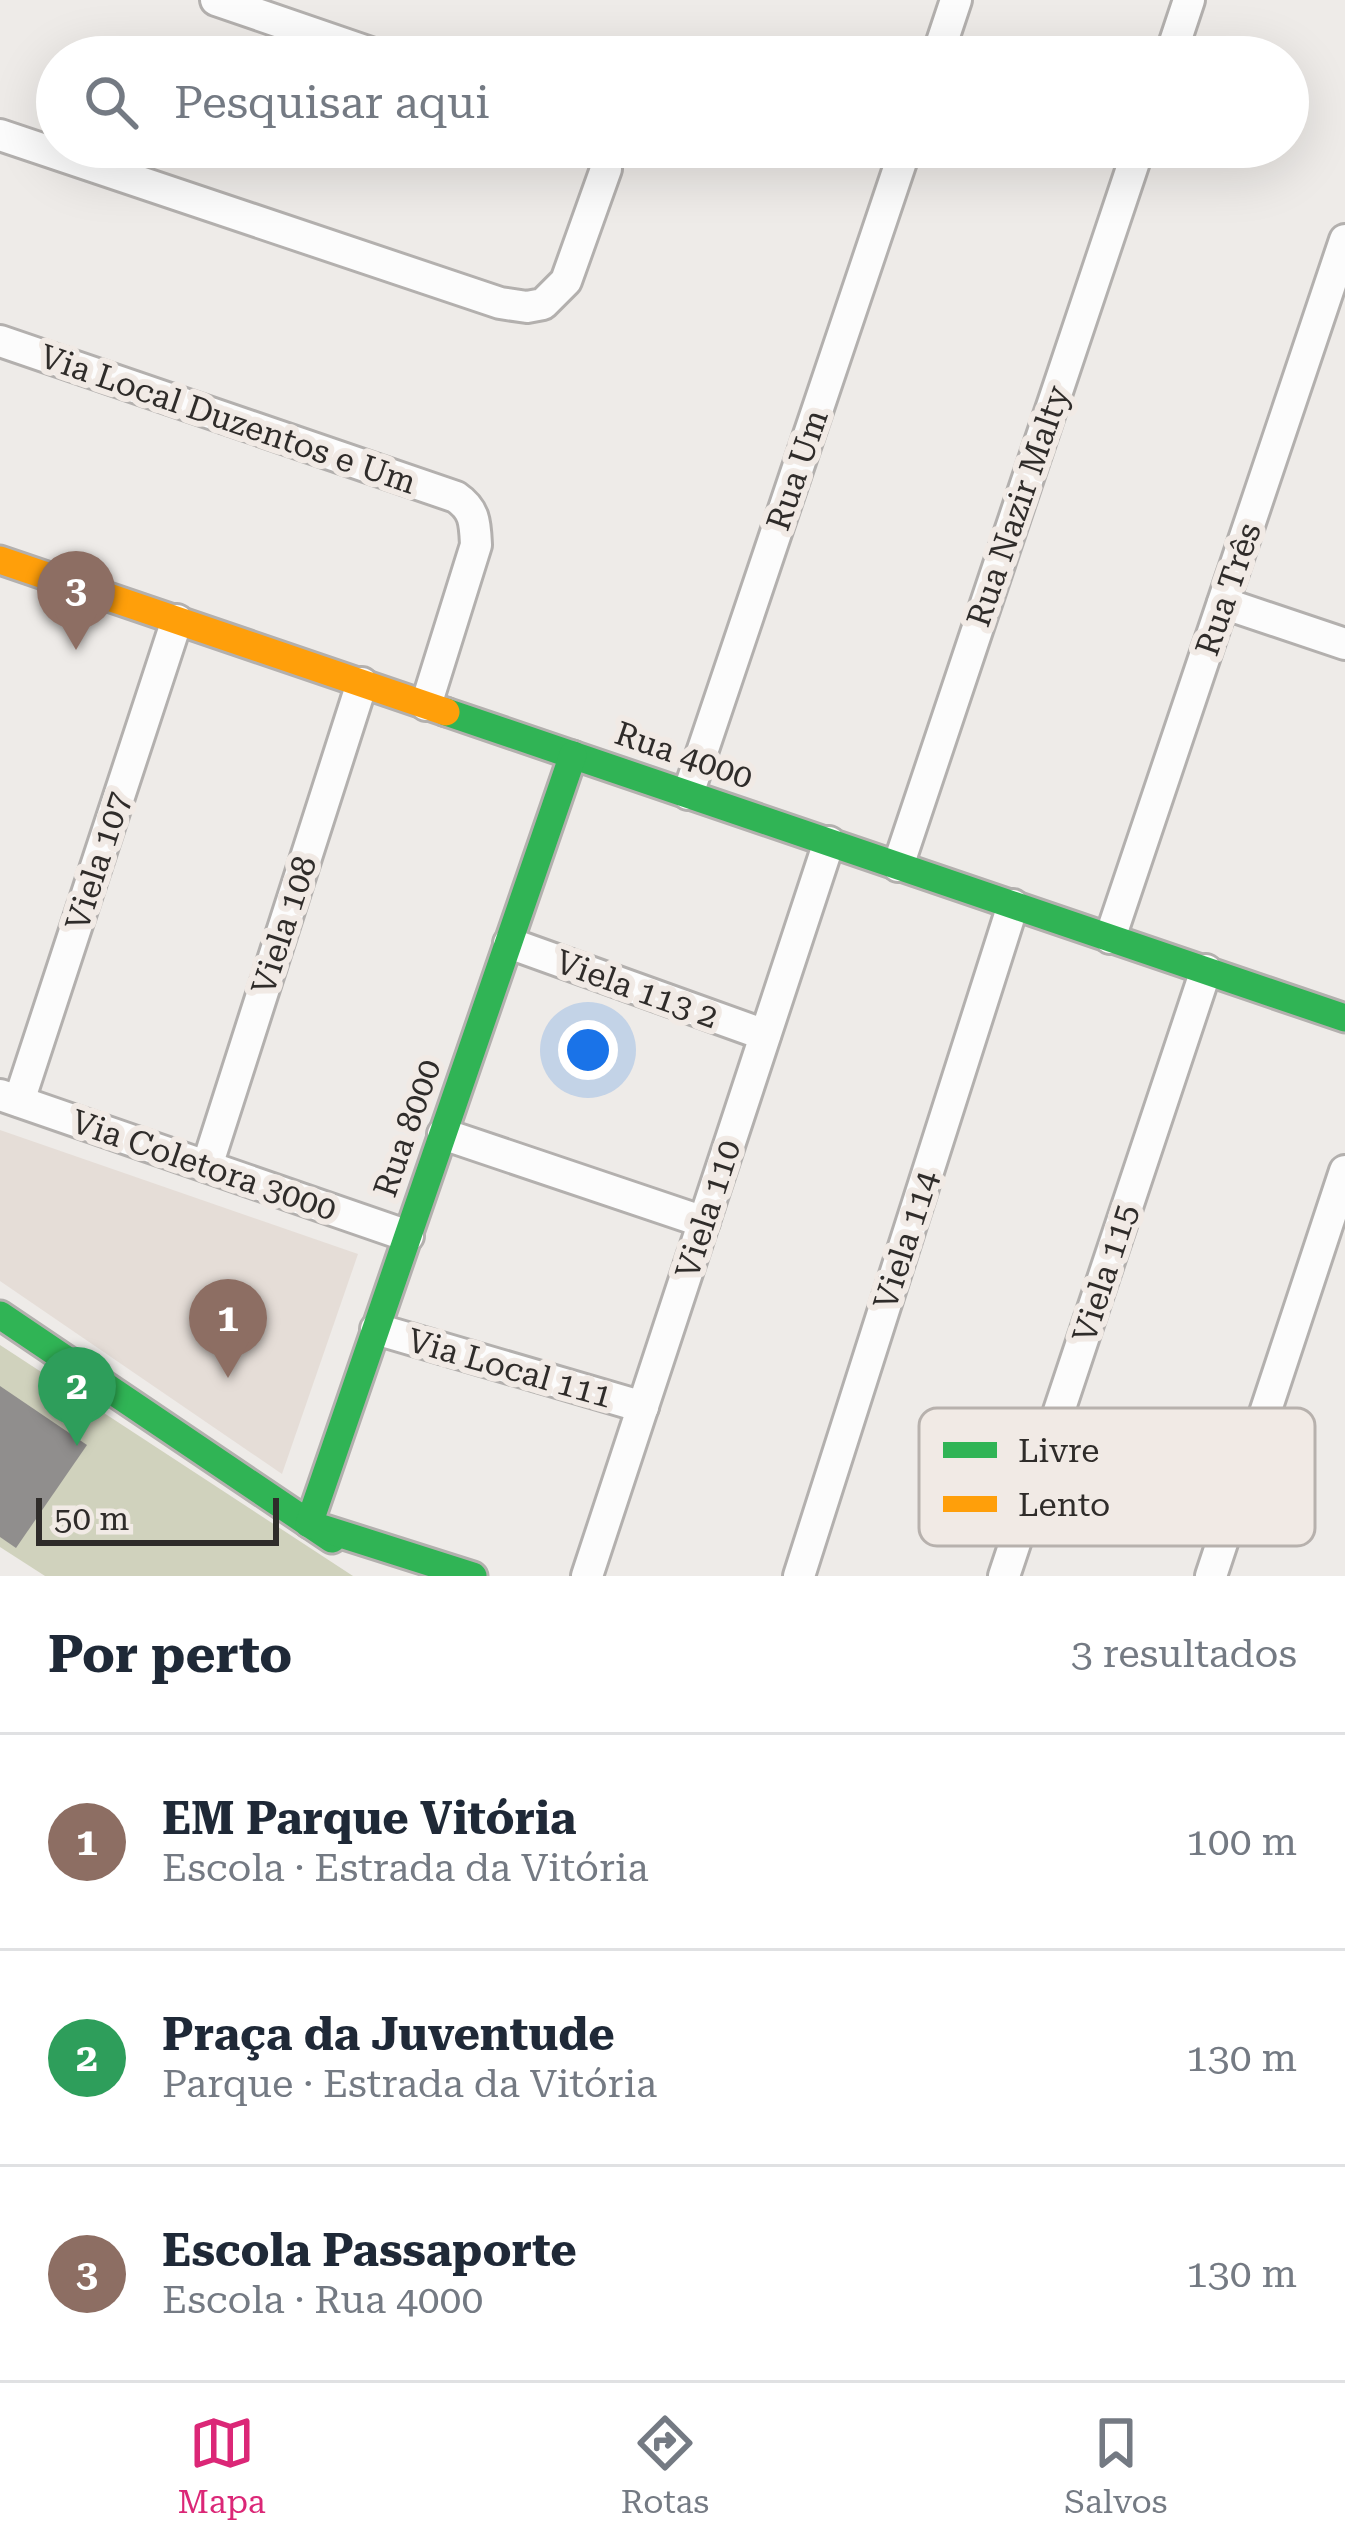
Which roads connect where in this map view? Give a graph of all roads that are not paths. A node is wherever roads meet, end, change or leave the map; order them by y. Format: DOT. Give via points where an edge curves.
graph roads {
  1 [pos="216,0"];
  2 [pos="956,0"];
  3 [pos="1189,0"];
  4 [pos="321,36"];
  5 [pos="944,36"];
  6 [pos="1177,36"];
  7 [pos="0,136"];
  8 [pos="36,148"];
  9 [pos="96,168"];
  10 [pos="606,168"];
  11 [pos="899,168"];
  12 [pos="1132,168"];
  13 [pos="1345,240"];
  14 [pos="1338,281"];
  15 [pos="0,341"];
  16 [pos="0,560"];
  17 [pos="1223,603"];
  18 [pos="177,620"];
  19 [pos="1345,644"];
  20 [pos="362,683"];
  21 [pos="426,705"];
  22 [pos="573,755"];
  23 [pos="688,794"];
  24 [pos="829,842"];
  25 [pos="898,866"];
  26 [pos="1012,904"];
  27 [pos="1110,938"];
  28 [pos="508,943"];
  29 [pos="1206,970"];
  30 [pos="1345,1018"];
  31 [pos="765,1035"];
  32 [pos="9,1098"];
  33 [pos="443,1134"];
  34 [pos="207,1166"];
  35 [pos="1345,1171"];
  36 [pos="704,1222"];
  37 [pos="408,1236"];
  38 [pos="0,1315"];
  39 [pos="376,1328"];
  40 [pos="643,1407"];
  41 [pos="1060,1408"];
  42 [pos="1267,1408"];
  43 [pos="309,1523"];
  44 [pos="1014,1546"];
  45 [pos="1221,1546"];
  46 [pos="389,1576"];
  47 [pos="473,1576"];
  48 [pos="587,1576"];
  49 [pos="799,1576"];
  50 [pos="1004,1576"];
  51 [pos="1211,1576"];
  1 -- 4 [label="street"];
  2 -- 5 [label="street"];
  3 -- 6 [label="street"];
  7 -- 8 [label="street"];
  9 -- 10 [label="street" via="527,307 566,281"];
  11 -- 23 [label="street, Rua Um"];
  12 -- 25 [label="street, Rua Nazir Malty"];
  13 -- 14 [label="street, Rua Três"];
  14 -- 17 [label="street, Rua Três"];
  15 -- 21 [label="street, Via Local Duzentos e Um" via="469,506 476,545"];
  16 -- 18 [label="street, Rua 4000"];
  17 -- 19 [label="street"];
  17 -- 27 [label="street, Rua Três"];
  18 -- 20 [label="street, Rua 4000"];
  18 -- 32 [label="street, Viela 107"];
  20 -- 21 [label="street, Rua 4000"];
  20 -- 34 [label="street, Viela 108"];
  21 -- 22 [label="street, Rua 4000"];
  22 -- 23 [label="street, Rua 4000"];
  22 -- 28 [label="street, Rua 8000"];
  23 -- 24 [label="street, Rua 4000"];
  24 -- 25 [label="street, Rua 4000"];
  24 -- 31 [label="street, Viela 110"];
  25 -- 26 [label="street, Rua 4000"];
  26 -- 27 [label="street, Rua 4000"];
  26 -- 49 [label="street, Viela 114"];
  27 -- 29 [label="street, Rua 4000"];
  28 -- 31 [label="street, Viela 113 2"];
  28 -- 33 [label="street, Rua 8000"];
  29 -- 30 [label="street, Rua 4000"];
  29 -- 41 [label="street, Viela 115"];
  31 -- 36 [label="street, Viela 110"];
  32 -- 34 [label="street, Via Coletora 3000"];
  33 -- 36 [label="street"];
  33 -- 37 [label="street, Rua 8000"];
  34 -- 37 [label="street, Via Coletora 3000"];
  35 -- 42 [label="street"];
  36 -- 40 [label="street, Viela 110"];
  37 -- 39 [label="street, Rua 8000"];
  38 -- 43 [label="street"];
  39 -- 40 [label="street, Via Local 111"];
  39 -- 43 [label="street, Rua 8000"];
  40 -- 48 [label="street, Viela 110"];
  43 -- 46 [label="street"];
  43 -- 47 [label="street"];
  44 -- 50 [label="street, Viela 115"];
  45 -- 51 [label="street"];
}
